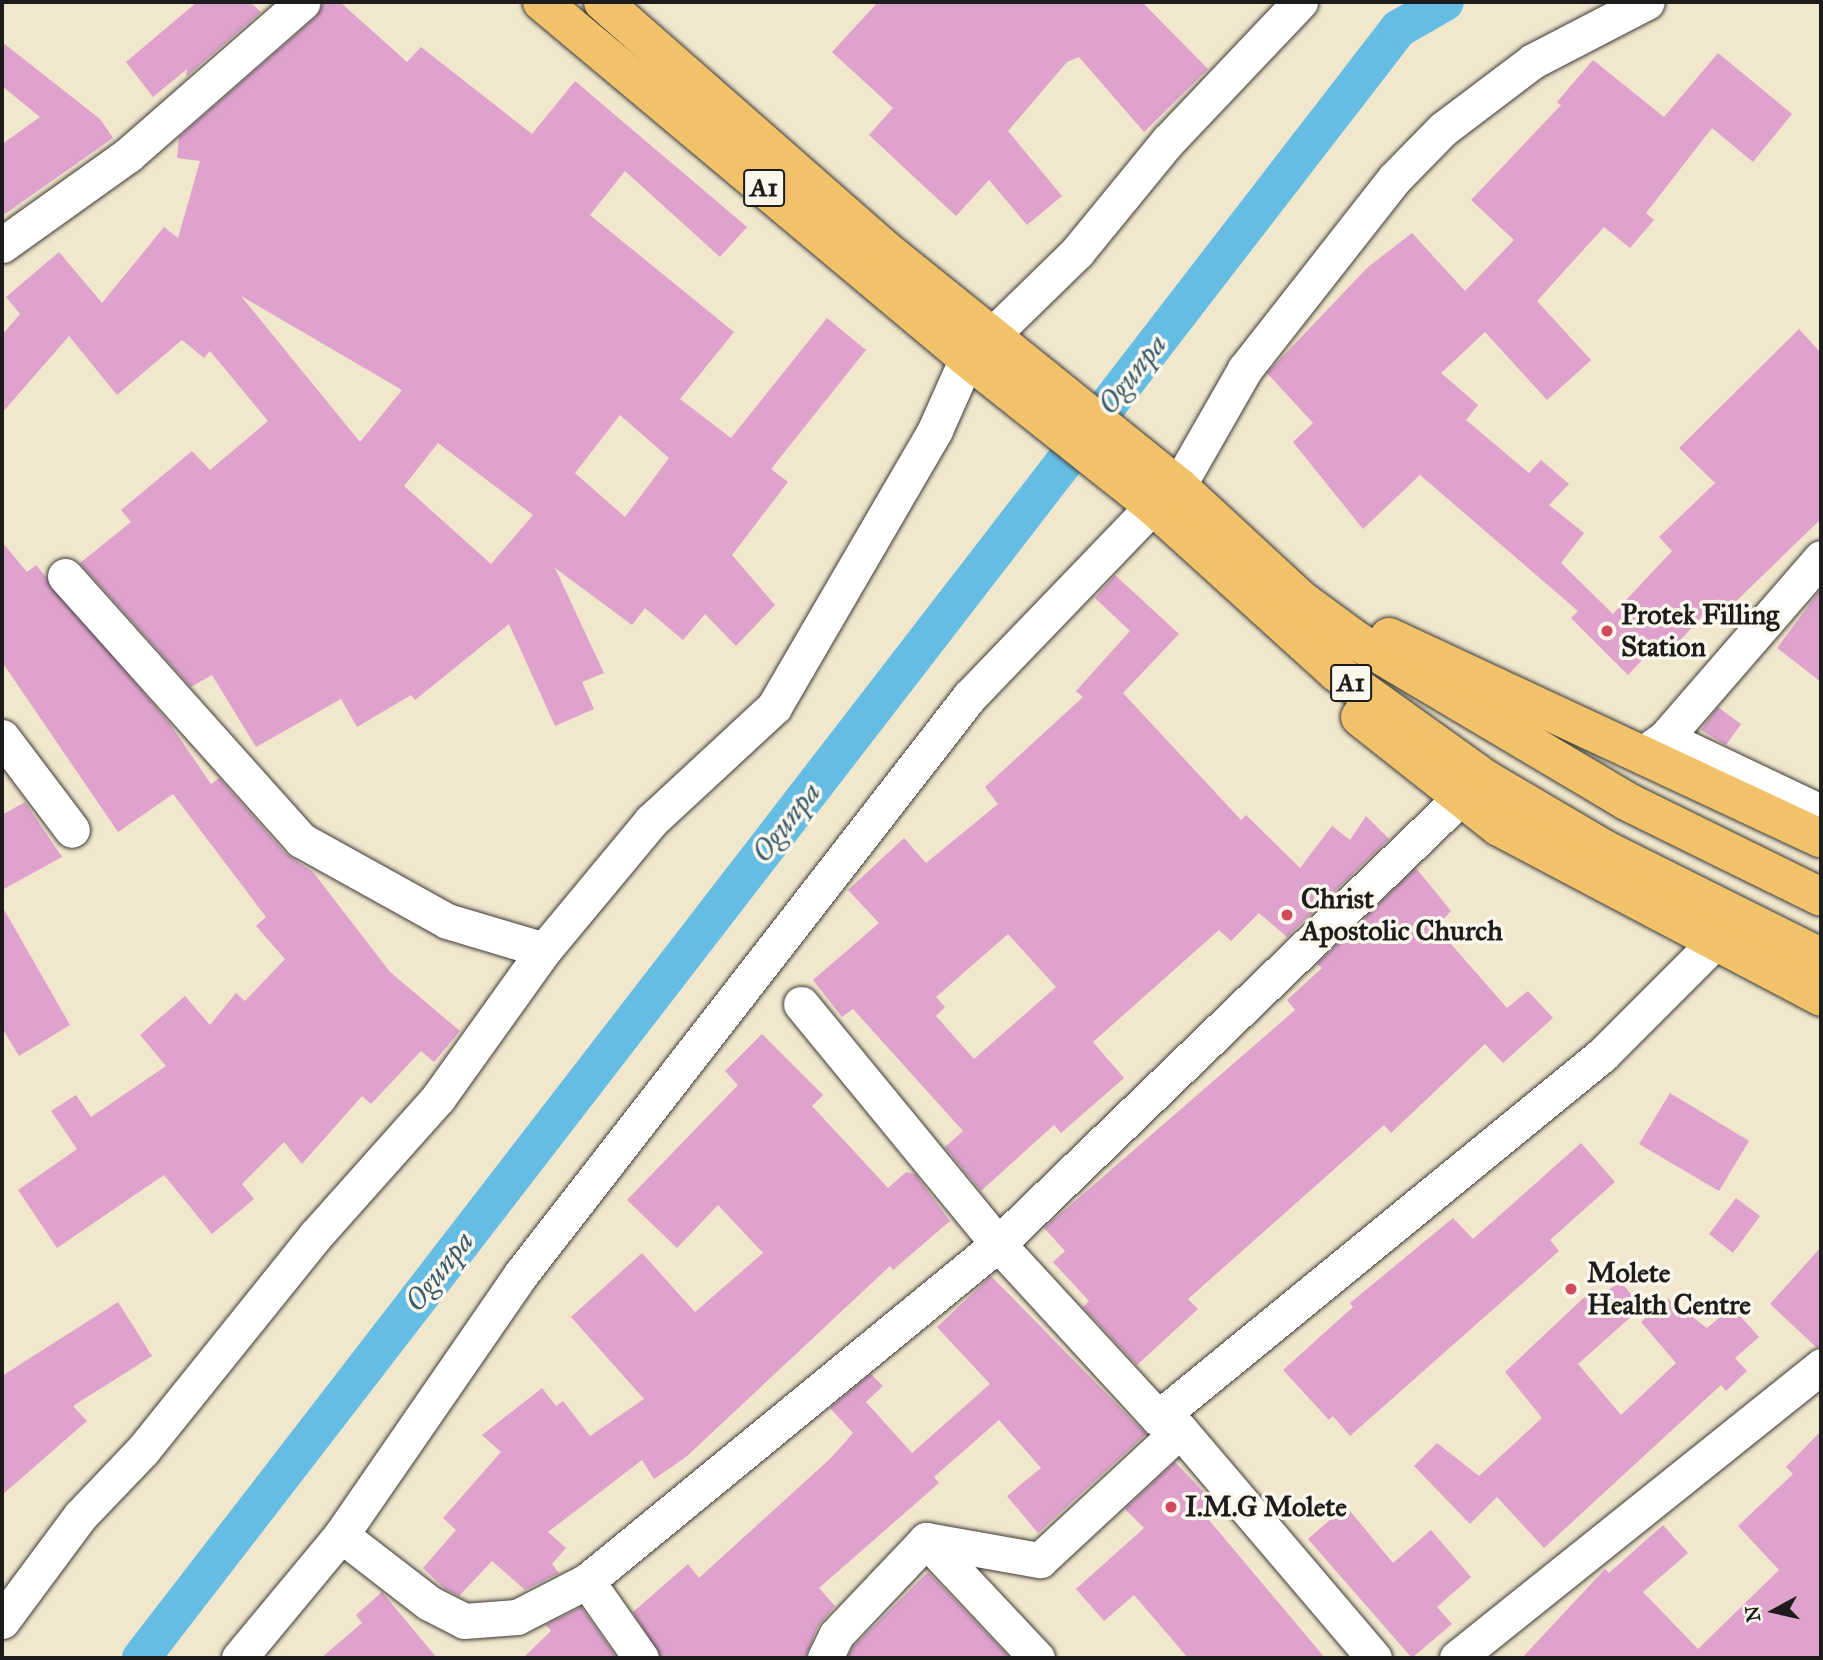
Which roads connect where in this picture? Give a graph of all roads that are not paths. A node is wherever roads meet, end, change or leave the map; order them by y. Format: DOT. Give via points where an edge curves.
graph roads {
  1 [pos="303,2"];
  2 [pos="542,2"];
  3 [pos="603,2"];
  4 [pos="1300,2"];
  5 [pos="1647,2"];
  6 [pos="2,245"];
  7 [pos="991,354"];
  8 [pos="1151,485"];
  9 [pos="1821,558"];
  10 [pos="65,576"];
  11 [pos="1289,611"];
  12 [pos="2,737"];
  13 [pos="1655,745"];
  14 [pos="1458,800"];
  15 [pos="1821,812"];
  16 [pos="72,830"];
  17 [pos="1821,838"];
  18 [pos="1821,897"];
  19 [pos="1715,942"];
  20 [pos="544,950"];
  21 [pos="1821,957"];
  22 [pos="1821,996"];
  23 [pos="801,1004"];
  24 [pos="998,1244"];
  25 [pos="1821,1366"];
  26 [pos="1169,1424"];
  27 [pos="341,1535"];
  28 [pos="926,1540"];
  29 [pos="587,1581"];
  30 [pos="2,1621"];
  31 [pos="239,1658"];
  32 [pos="641,1658"];
  33 [pos="825,1658"];
  34 [pos="1037,1658"];
  35 [pos="1374,1658"];
  36 [pos="1457,1658"];
  1 -- 6 [label="street" via="128,155"];
  2 -- 7 [label="highway, A1"];
  3 -- 7 [label="highway, A1"];
  4 -- 7 [label="street" via="1168,141"];
  5 -- 8 [label="street" via="1533,61 1443,128 1394,179"];
  7 -- 8 [label="highway, A1"];
  7 -- 20 [label="street" via="935,430 774,706 651,821"];
  8 -- 11 [label="highway, A1"];
  8 -- 27 [label="street" via="969,697 521,1274"];
  9 -- 13 [label="street"];
  10 -- 20 [label="street" via="301,841 447,921"];
  11 -- 13 [label="highway"];
  11 -- 14 [label="highway" via="1347,706"];
  11 -- 18 [label="highway, A1" via="1357,640 1626,801"];
  11 -- 21 [label="highway, A1" via="1487,780 1604,849"];
  12 -- 16 [label="street"];
  13 -- 15 [label="street"];
  13 -- 17 [label="highway"];
  14 -- 19 [label="highway"];
  14 -- 24 [label="street"];
  19 -- 22 [label="highway"];
  19 -- 26 [label="street" via="1602,1055"];
  20 -- 30 [label="street" via="438,1098 315,1236 143,1450 80,1516"];
  23 -- 24 [label="street"];
  24 -- 26 [label="street"];
  24 -- 29 [label="street"];
  25 -- 36 [label="street"];
  26 -- 28 [label="street" via="1040,1560"];
  26 -- 35 [label="street"];
  27 -- 29 [label="street" via="429,1603 464,1621 517,1617"];
  27 -- 31 [label="street"];
  28 -- 33 [label="street" via="836,1635"];
  28 -- 34 [label="street"];
  29 -- 32 [label="street"];
}
